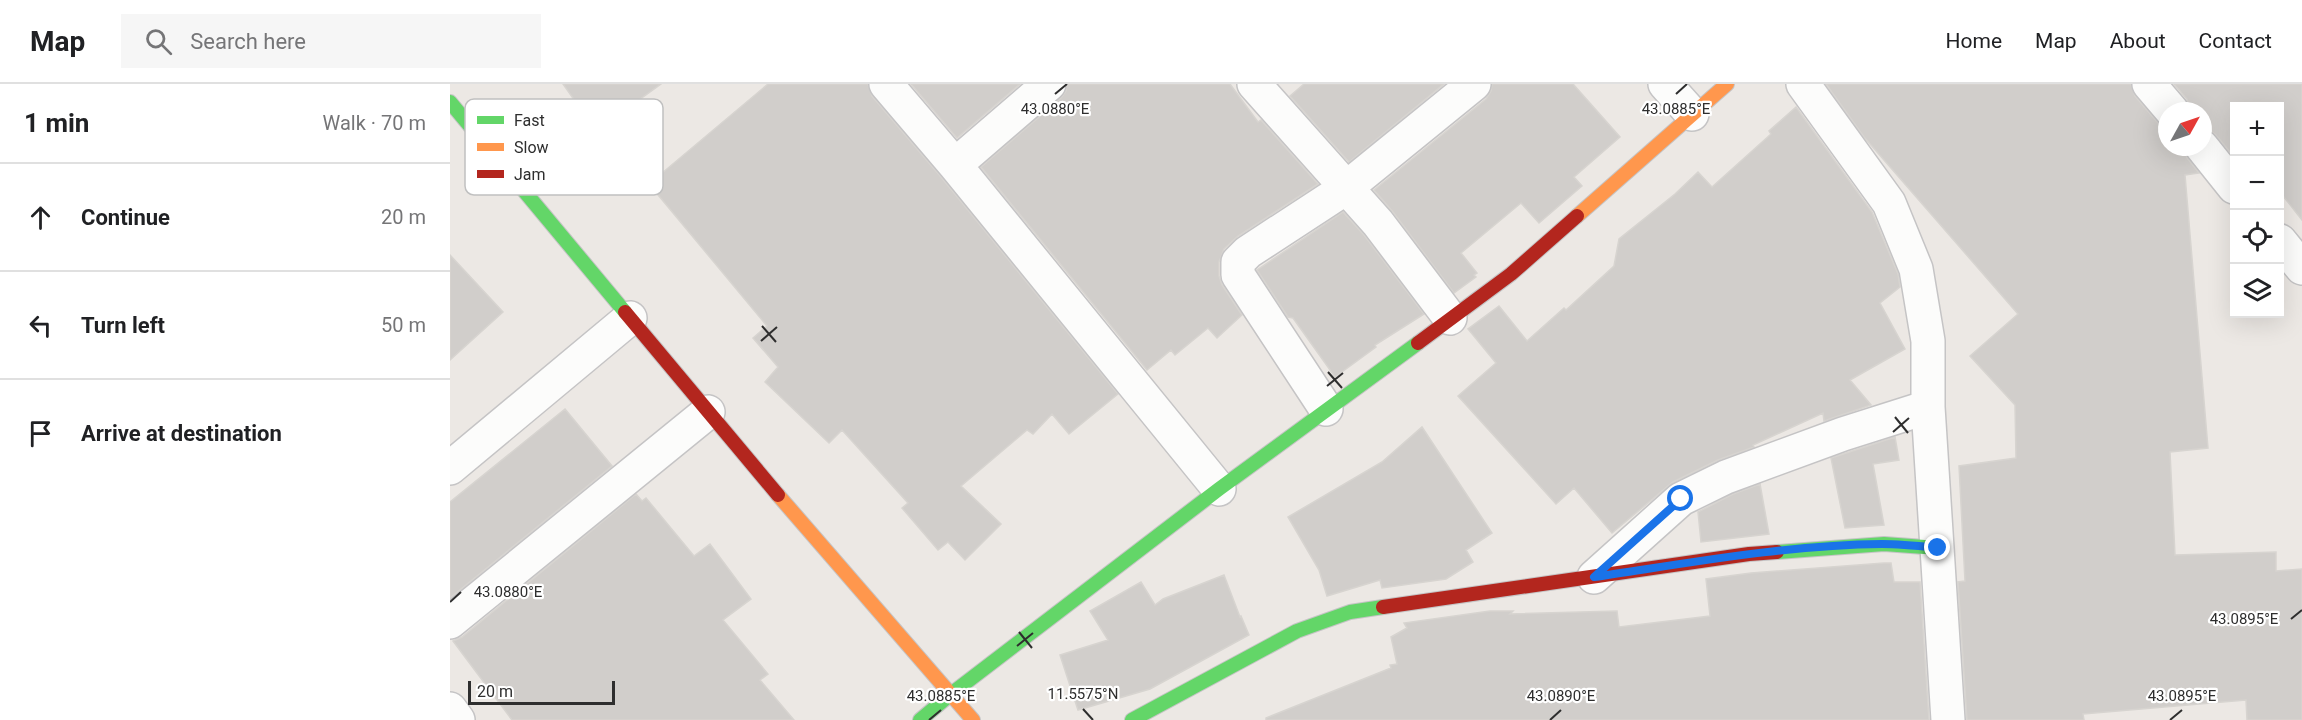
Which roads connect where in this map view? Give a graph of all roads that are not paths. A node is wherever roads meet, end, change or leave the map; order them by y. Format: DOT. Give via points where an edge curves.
graph roads {
  1 [pos="886,84"];
  2 [pos="1049,84"];
  3 [pos="1254,84"];
  4 [pos="1474,84"];
  5 [pos="1665,84"];
  6 [pos="1727,84"];
  7 [pos="1803,84"];
  8 [pos="2149,84"];
  9 [pos="450,102"];
  10 [pos="2164,102"];
  11 [pos="1692,114"];
  12 [pos="465,120"];
  13 [pos="2209,156"];
  14 [pos="956,165"];
  15 [pos="2230,181"];
  16 [pos="1346,188"];
  17 [pos="528,195"];
  18 [pos="2284,246"];
  19 [pos="2302,268"];
  20 [pos="630,318"];
  21 [pos="1450,318"];
  22 [pos="1928,407"];
  23 [pos="1326,409"];
  24 [pos="708,412"];
  25 [pos="450,468"];
  26 [pos="1219,489"];
  27 [pos="1938,548"];
  28 [pos="1594,577"];
  29 [pos="450,622"];
  30 [pos="951,694"];
  31 [pos="450,709"];
  32 [pos="458,720"];
  33 [pos="920,720"];
  34 [pos="973,720"];
  35 [pos="1132,720"];
  36 [pos="1948,720"];
  1 -- 14 [label="street"];
  2 -- 14 [label="street"];
  3 -- 16 [label="street"];
  4 -- 16 [label="street"];
  5 -- 11 [label="street"];
  6 -- 11 [label="street"];
  7 -- 22 [label="street" via="1889,203 1916,269 1928,341"];
  8 -- 10 [label="street"];
  9 -- 12 [label="street"];
  11 -- 21 [label="street" via="1510,274"];
  13 -- 15 [label="street"];
  14 -- 26 [label="street"];
  16 -- 21 [label="street" via="1378,223"];
  16 -- 23 [label="street" via="1238,262 1238,276"];
  17 -- 20 [label="street"];
  18 -- 19 [label="street"];
  20 -- 24 [label="street"];
  20 -- 25 [label="street"];
  21 -- 23 [label="street"];
  22 -- 27 [label="street"];
  22 -- 28 [label="street" via="1726,477 1681,499"];
  23 -- 26 [label="street"];
  24 -- 29 [label="street"];
  24 -- 30 [label="street"];
  26 -- 30 [label="street"];
  27 -- 28 [label="street" via="1884,544 1829,547 1749,554"];
  27 -- 36 [label="street"];
  28 -- 35 [label="street" via="1350,612 1297,631"];
  30 -- 33 [label="street"];
  30 -- 34 [label="street"];
  31 -- 32 [label="street"];
}
